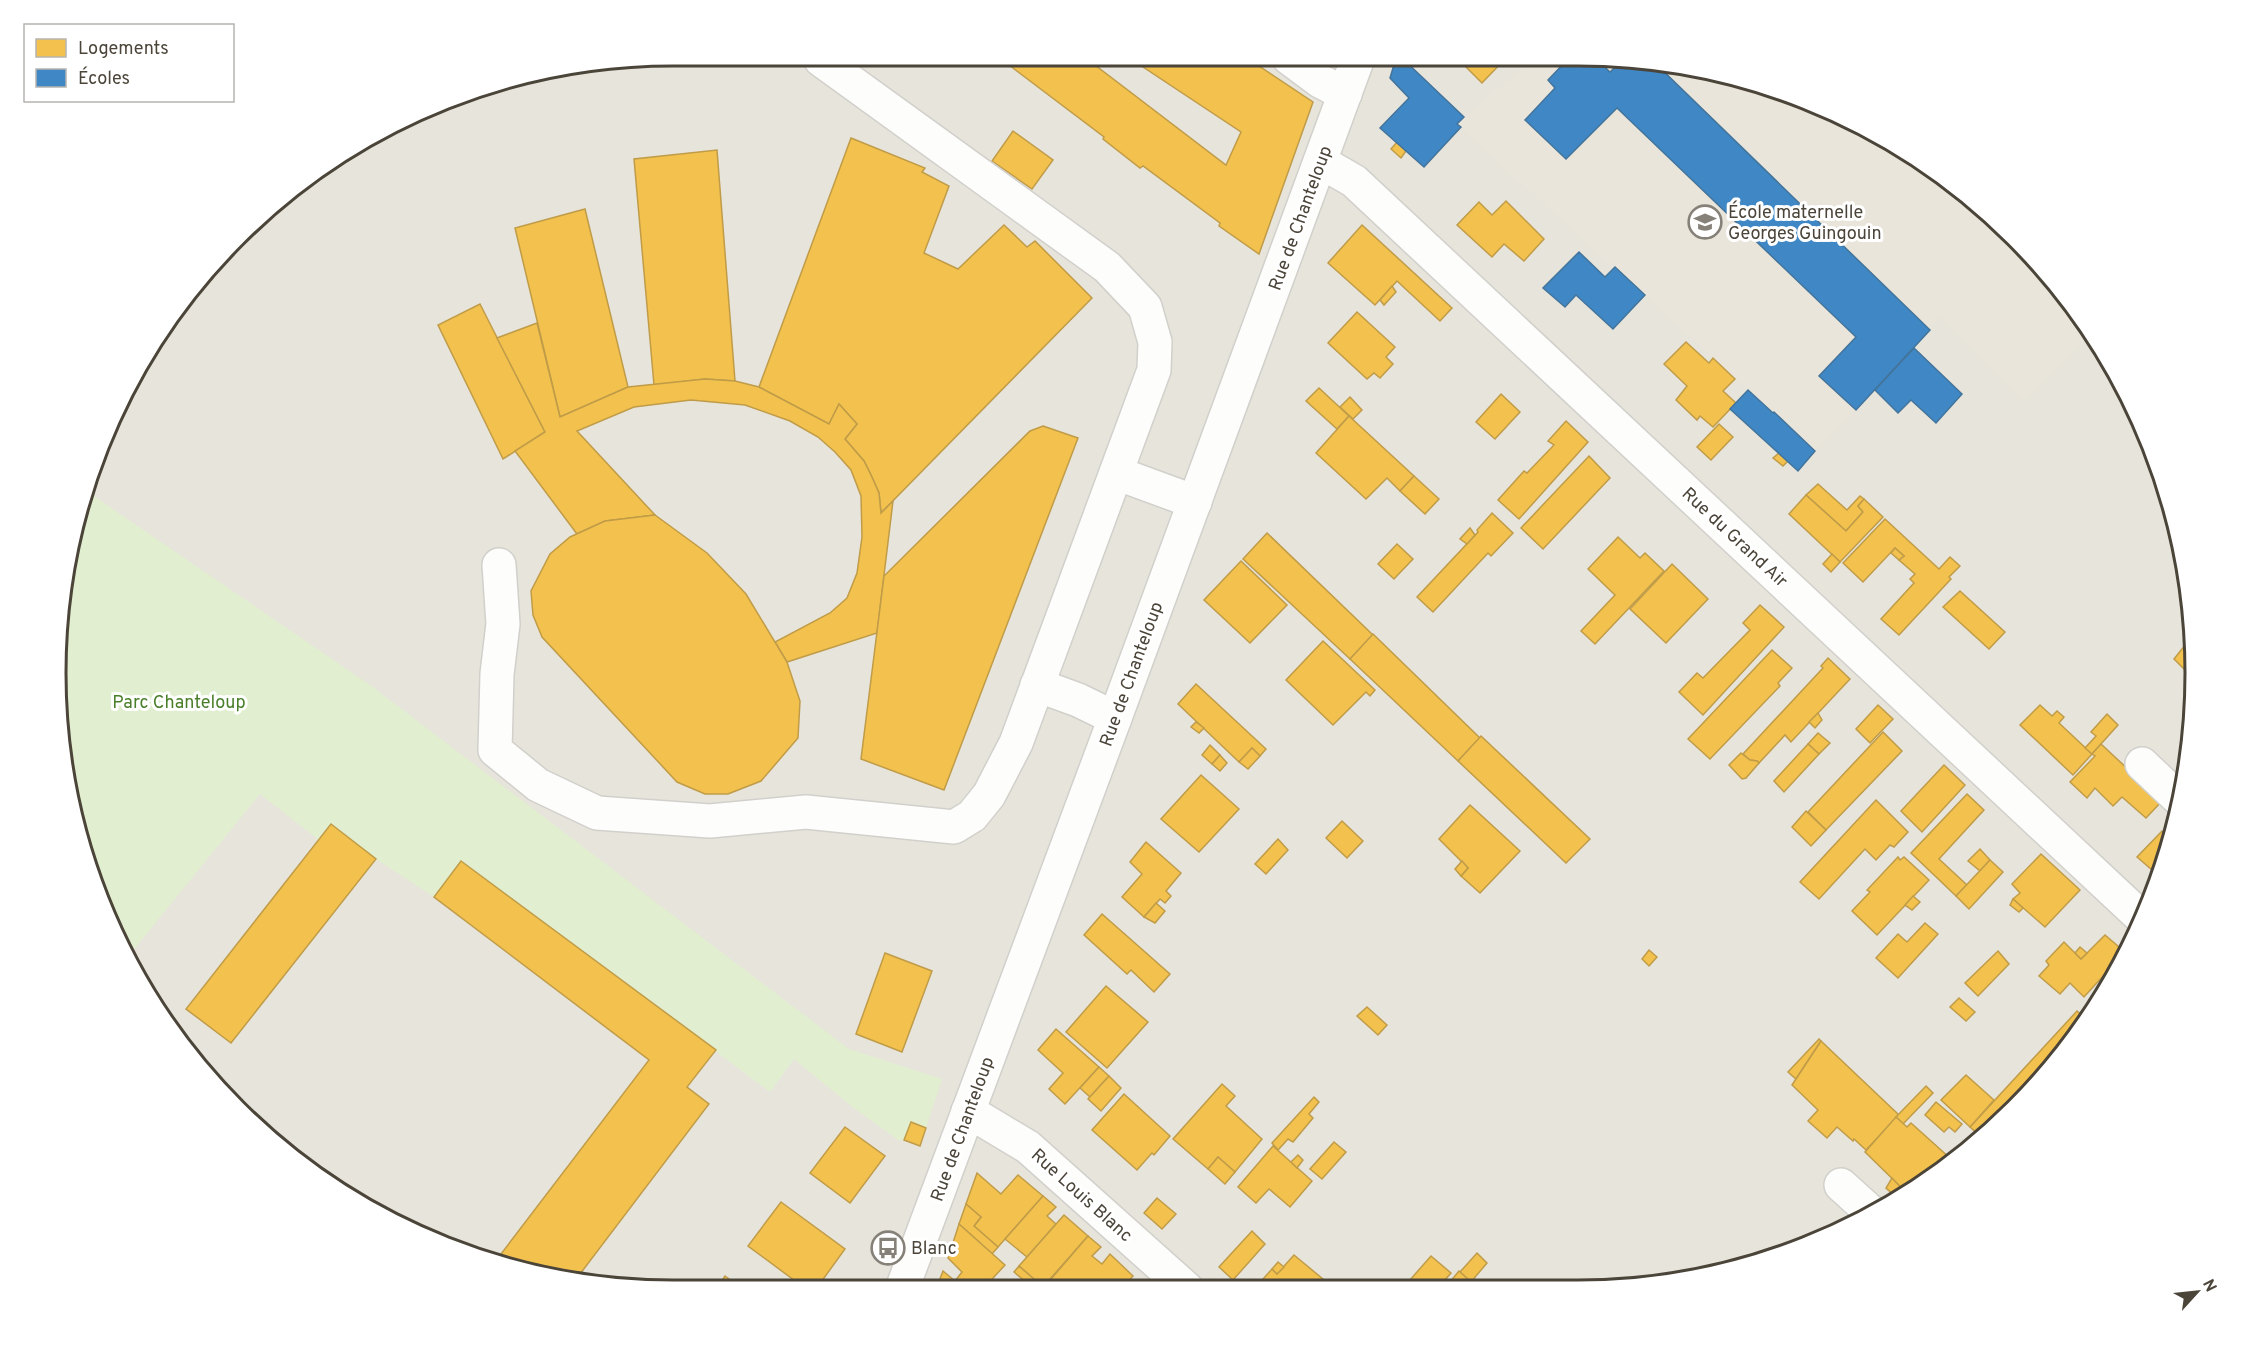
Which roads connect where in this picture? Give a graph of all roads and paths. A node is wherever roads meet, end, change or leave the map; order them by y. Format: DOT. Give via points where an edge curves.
graph roads {
  1 [pos="829,66"];
  2 [pos="1300,66"];
  3 [pos="1355,66"];
  4 [pos="1345,94"];
  5 [pos="1321,162"];
  6 [pos="1116,473"];
  7 [pos="1195,502"];
  8 [pos="499,565"];
  9 [pos="1037,685"];
  10 [pos="1115,718"];
  11 [pos="2142,764"];
  12 [pos="2173,793"];
  13 [pos="2136,912"];
  14 [pos="968,1111"];
  15 [pos="1841,1185"];
  16 [pos="1866,1207"];
  17 [pos="905,1280"];
  18 [pos="1177,1280"];
  1 -- 6 [label="street" via="1107,267 1145,307 1155,342 1154,370"];
  2 -- 4 [label="street"];
  3 -- 4 [label="street, Rue de Chanteloup"];
  4 -- 5 [label="street, Rue de Chanteloup"];
  5 -- 7 [label="street, Rue de Chanteloup"];
  5 -- 13 [label="street, Rue du Grand Air" via="1354,181"];
  6 -- 7 [label="street"];
  6 -- 9 [label="street"];
  7 -- 10 [label="street, Rue de Chanteloup"];
  8 -- 9 [label="street" via="503,624 495,750 538,785 597,813 710,821 807,812 954,828 972,816 988,795 1016,742"];
  9 -- 10 [label="street"];
  10 -- 14 [label="street, Rue de Chanteloup"];
  11 -- 12 [label="street"];
  14 -- 17 [label="street, Rue de Chanteloup"];
  14 -- 18 [label="street, Rue Louis Blanc" via="1028,1147"];
  15 -- 16 [label="street"];
}
